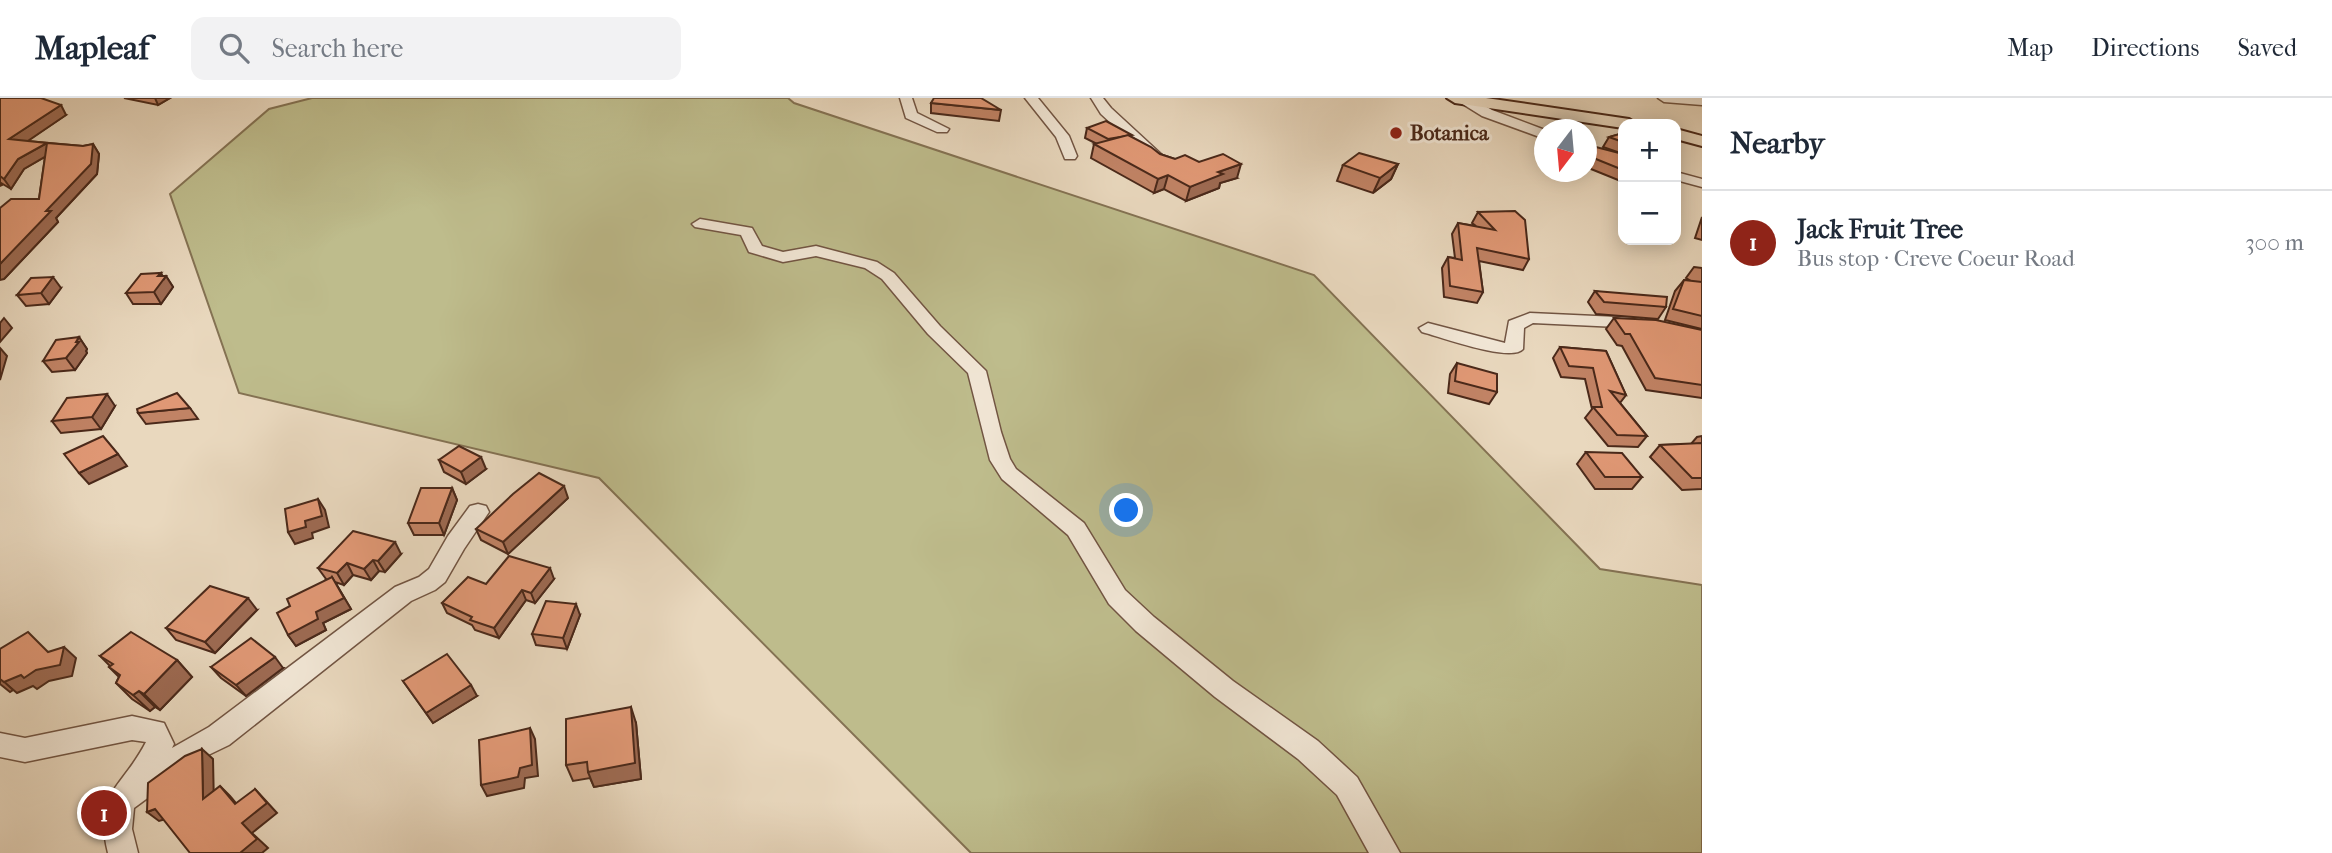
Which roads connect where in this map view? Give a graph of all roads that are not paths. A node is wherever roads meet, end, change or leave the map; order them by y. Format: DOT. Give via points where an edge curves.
graph roads {
  1 [pos="906,98"];
  2 [pos="1031,98"];
  3 [pos="1097,98"];
  4 [pos="1664,98"];
  5 [pos="1465,99"];
  6 [pos="1702,101"];
  7 [pos="1618,122"];
  8 [pos="942,129"];
  9 [pos="1534,131"];
  10 [pos="1681,135"];
  11 [pos="1702,141"];
  12 [pos="1070,156"];
  13 [pos="1163,163"];
  14 [pos="1681,177"];
  15 [pos="1702,183"];
  16 [pos="700,223"];
  17 [pos="1661,327"];
  18 [pos="1428,328"];
  19 [pos="478,512"];
  20 [pos="0,745"];
  21 [pos="122,800"];
  22 [pos="123,853"];
  23 [pos="1385,853"];
  1 -- 8 [label="street" via="911,115"];
  2 -- 12 [label="street" via="1062,136"];
  3 -- 13 [label="street"];
  4 -- 6 [label="street"];
  5 -- 7 [label="main road"];
  5 -- 9 [label="street"];
  10 -- 11 [label="main road"];
  14 -- 15 [label="street"];
  16 -- 23 [label="street" via="747,231 755,249 773,255 816,251 871,265 888,276 977,371 991,432 1009,474 1076,529 1117,597 1144,624 1308,750 1347,786"];
  17 -- 18 [label="street" via="1530,318 1515,325 1514,349"];
  19 -- 21 [label="street" via="437,577 403,594 219,736 192,749"];
  20 -- 21 [label="street" via="24,750 132,728 155,732 160,744 153,759"];
  21 -- 22 [label="street" via="117,824"];
}
